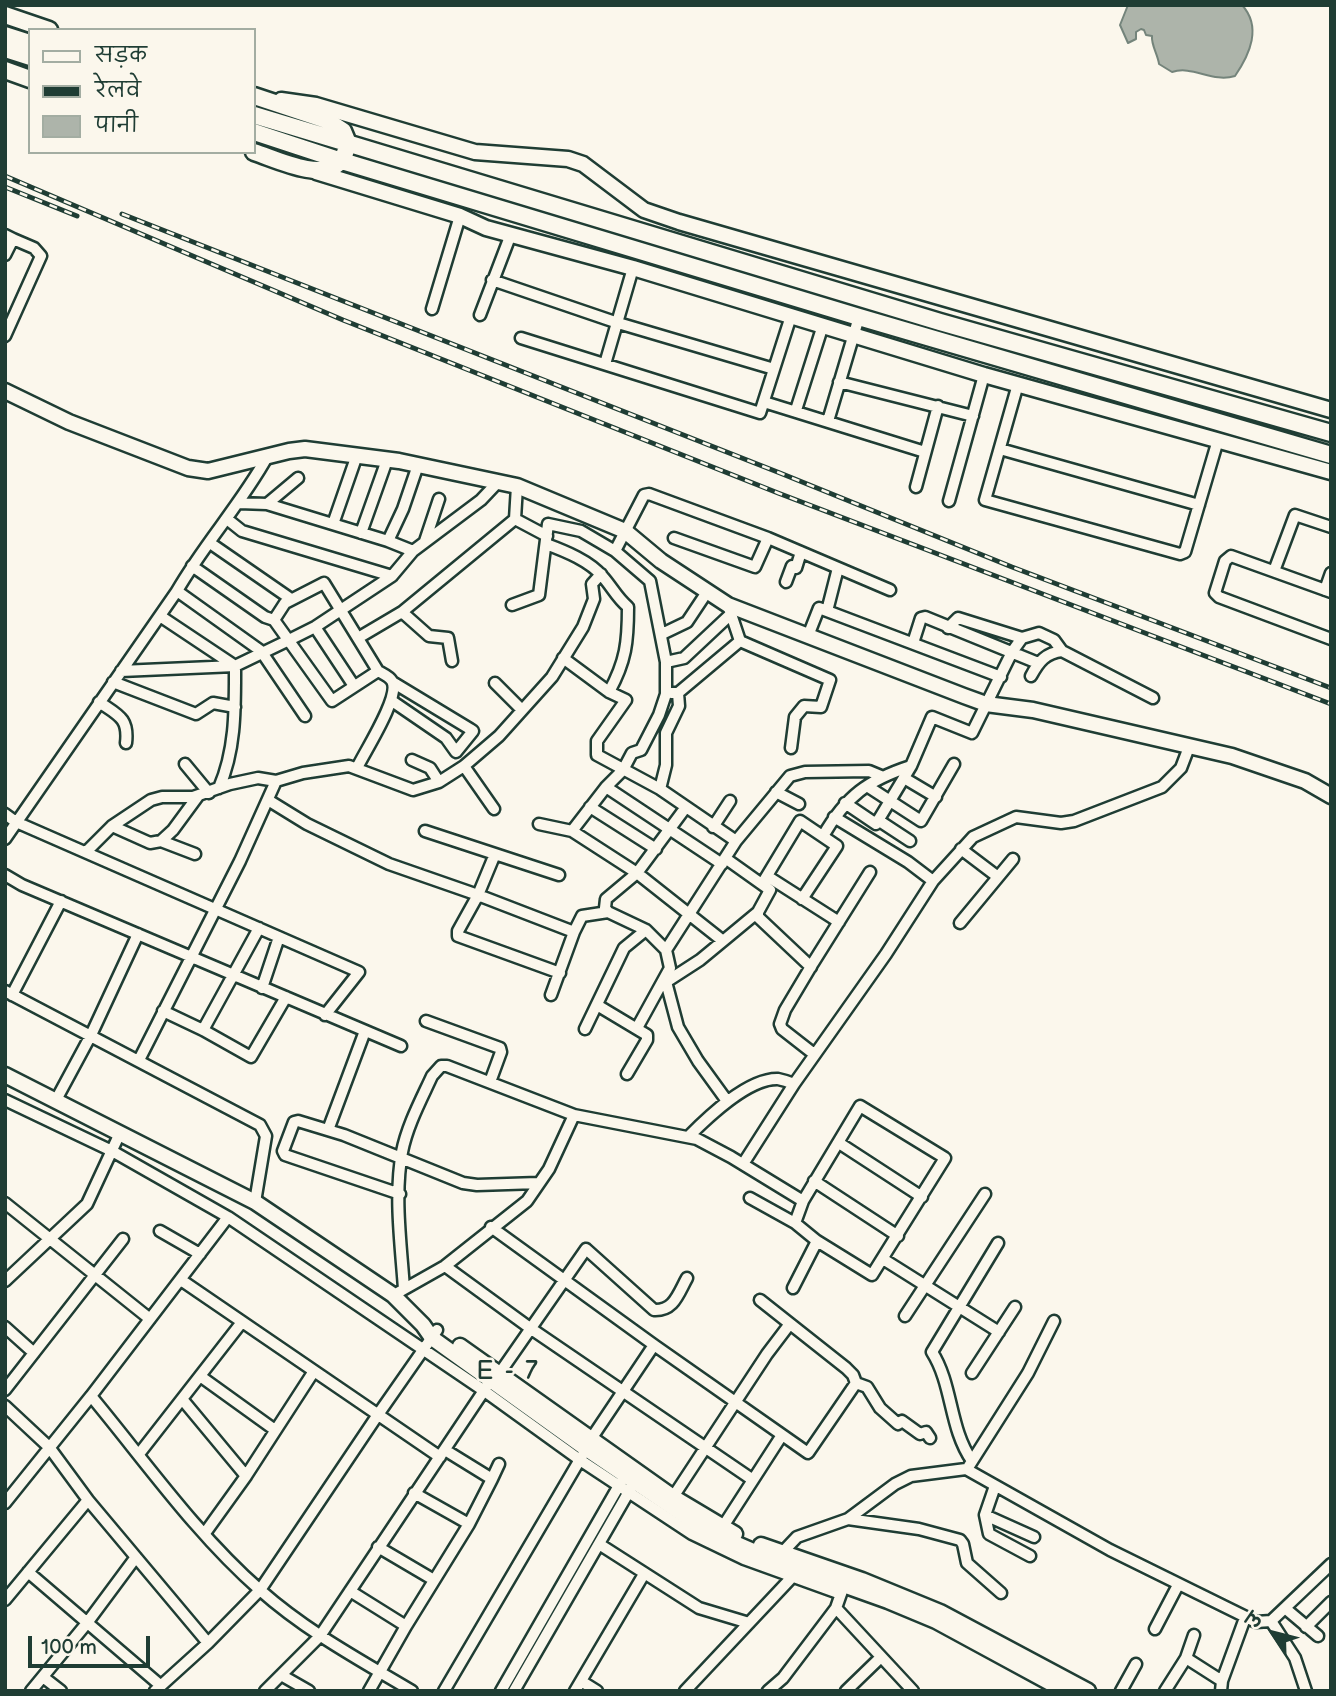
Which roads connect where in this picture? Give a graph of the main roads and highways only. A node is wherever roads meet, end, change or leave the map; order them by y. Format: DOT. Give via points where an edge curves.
graph roads {
  1 [pos="5,15"];
  2 [pos="43,28"];
  3 [pos="5,35"];
  4 [pos="28,42"];
  5 [pos="5,49"];
  6 [pos="28,56"];
  7 [pos="5,70"];
  8 [pos="28,78"];
  9 [pos="256,96"];
  10 [pos="256,116"];
  11 [pos="256,133"];
  12 [pos="348,143"];
  13 [pos="256,153"];
  14 [pos="342,161"];
  15 [pos="1331,433"];
  16 [pos="1331,455"];
  1 -- 2 [label="main road"];
  3 -- 4 [label="main road"];
  5 -- 6 [label="main road"];
  7 -- 8 [label="main road"];
  9 -- 12 [label="main road" via="326,120 343,131"];
  10 -- 12 [label="main road"];
  11 -- 14 [label="main road"];
  12 -- 14 [label="main road"];
  12 -- 15 [label="main road" via="940,322"];
  13 -- 14 [label="main road" via="316,172"];
  14 -- 16 [label="main road"];
}
